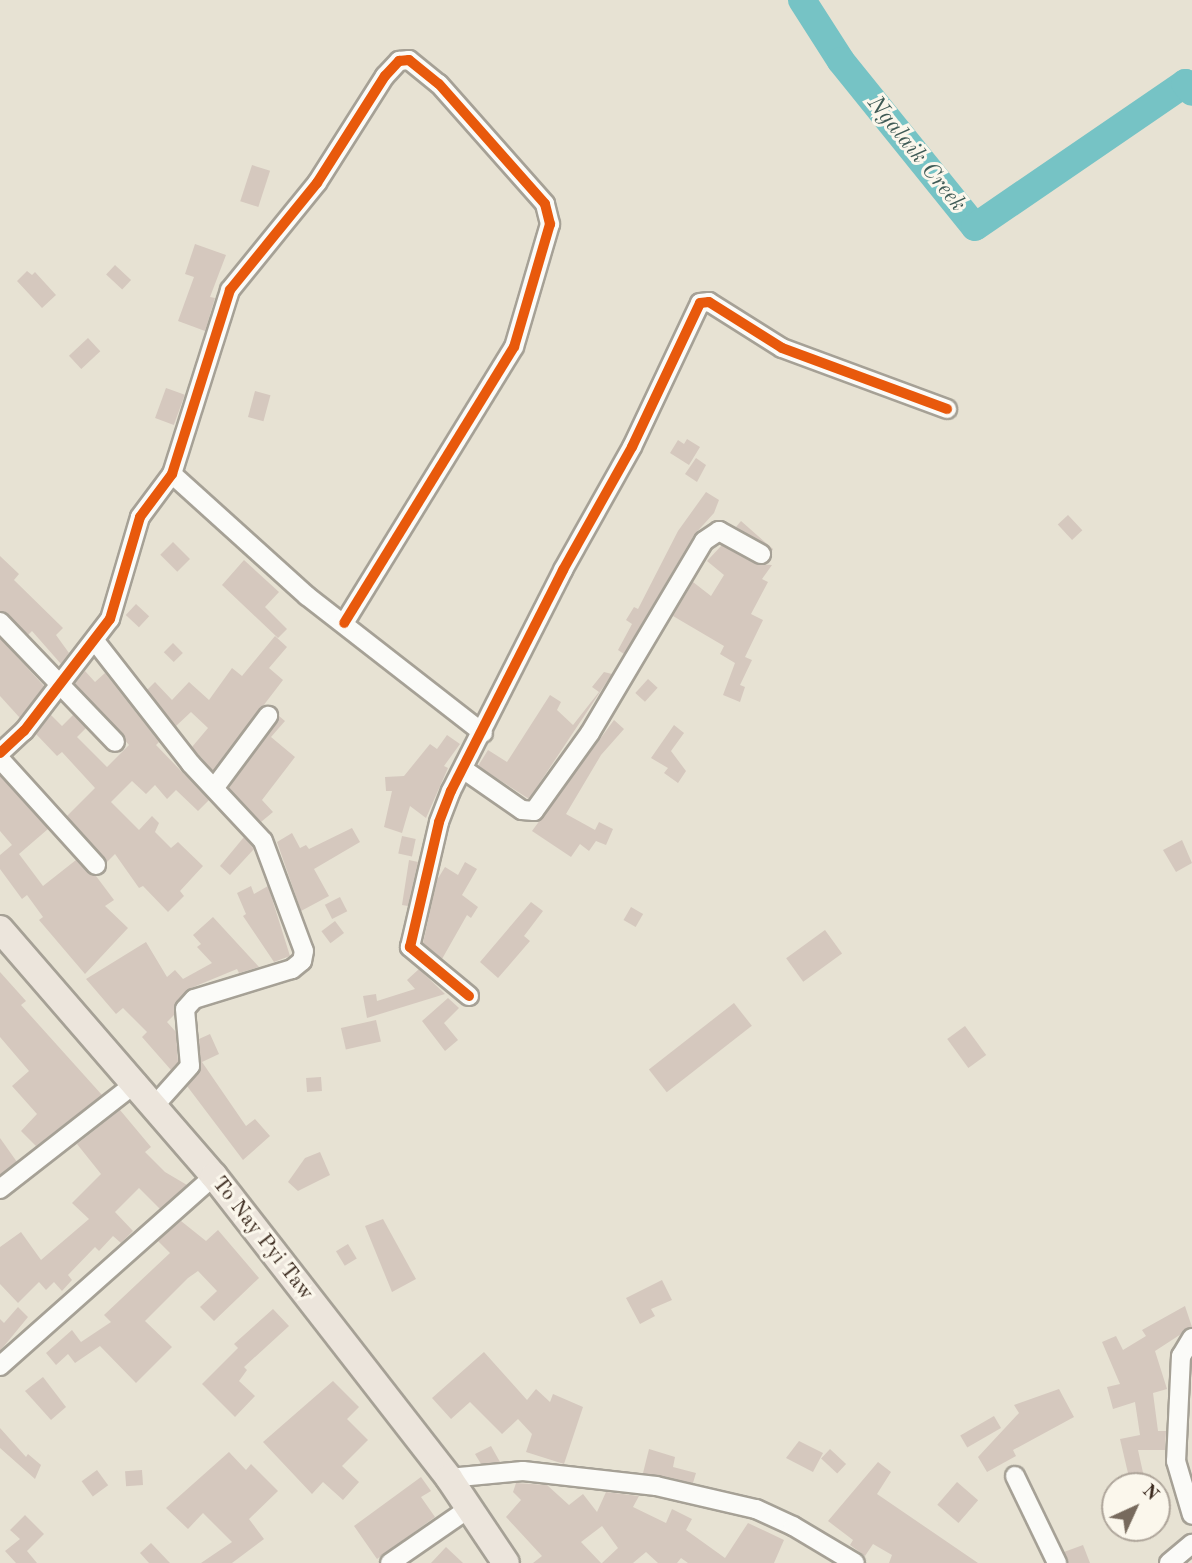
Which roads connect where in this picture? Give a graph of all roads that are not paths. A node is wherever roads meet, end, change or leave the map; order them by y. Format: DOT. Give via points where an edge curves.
graph roads {
  1 [pos="947,409"];
  2 [pos="172,474"];
  3 [pos="761,554"];
  4 [pos="0,622"];
  5 [pos="344,623"];
  6 [pos="95,641"];
  7 [pos="58,686"];
  8 [pos="268,716"];
  9 [pos="483,733"];
  10 [pos="115,742"];
  11 [pos="0,753"];
  12 [pos="0,759"];
  13 [pos="463,769"];
  14 [pos="215,787"];
  15 [pos="96,865"];
  16 [pos="0,929"];
  17 [pos="469,996"];
  18 [pos="136,1082"];
  19 [pos="156,1104"];
  20 [pos="214,1175"];
  21 [pos="0,1189"];
  22 [pos="1192,1338"];
  23 [pos="0,1366"];
  24 [pos="1015,1476"];
  25 [pos="449,1478"];
  26 [pos="468,1509"];
  27 [pos="1192,1514"];
  28 [pos="1192,1544"];
  29 [pos="1173,1562"];
  30 [pos="390,1563"];
  31 [pos="506,1563"];
  32 [pos="855,1563"];
  33 [pos="1057,1563"];
  1 -- 9 [label="street" via="782,348 709,302 700,303 632,447 563,570"];
  2 -- 5 [label="street" via="307,596"];
  2 -- 5 [label="street" via="230,290 317,183 385,76 399,61 409,60 439,83 545,204 550,224 514,347"];
  2 -- 6 [label="street" via="140,517 125,578 110,619"];
  3 -- 13 [label="street" via="719,531 704,541 590,733 534,811 522,810"];
  4 -- 7 [label="street"];
  5 -- 9 [label="street"];
  6 -- 7 [label="street"];
  6 -- 14 [label="street" via="191,764"];
  7 -- 10 [label="street"];
  7 -- 11 [label="street" via="24,731"];
  8 -- 14 [label="street"];
  9 -- 13 [label="street"];
  12 -- 15 [label="street"];
  13 -- 17 [label="street" via="427,859 410,947"];
  14 -- 19 [label="street" via="224,803 263,841 304,951 302,961 292,968 194,999 185,1009 190,1066"];
  16 -- 18 [label="main road, To Nay Pyi Taw"];
  18 -- 19 [label="main road, To Nay Pyi Taw"];
  18 -- 21 [label="street"];
  19 -- 20 [label="main road, To Nay Pyi Taw"];
  20 -- 23 [label="street"];
  20 -- 25 [label="main road, To Nay Pyi Taw"];
  22 -- 27 [label="street" via="1181,1356 1176,1461"];
  24 -- 33 [label="street"];
  25 -- 26 [label="main road, To Nay Pyi Taw"];
  25 -- 32 [label="street" via="523,1471 581,1474 715,1498 775,1517"];
  26 -- 30 [label="street"];
  26 -- 31 [label="main road, To Nay Pyi Taw"];
  28 -- 29 [label="street"];
}
